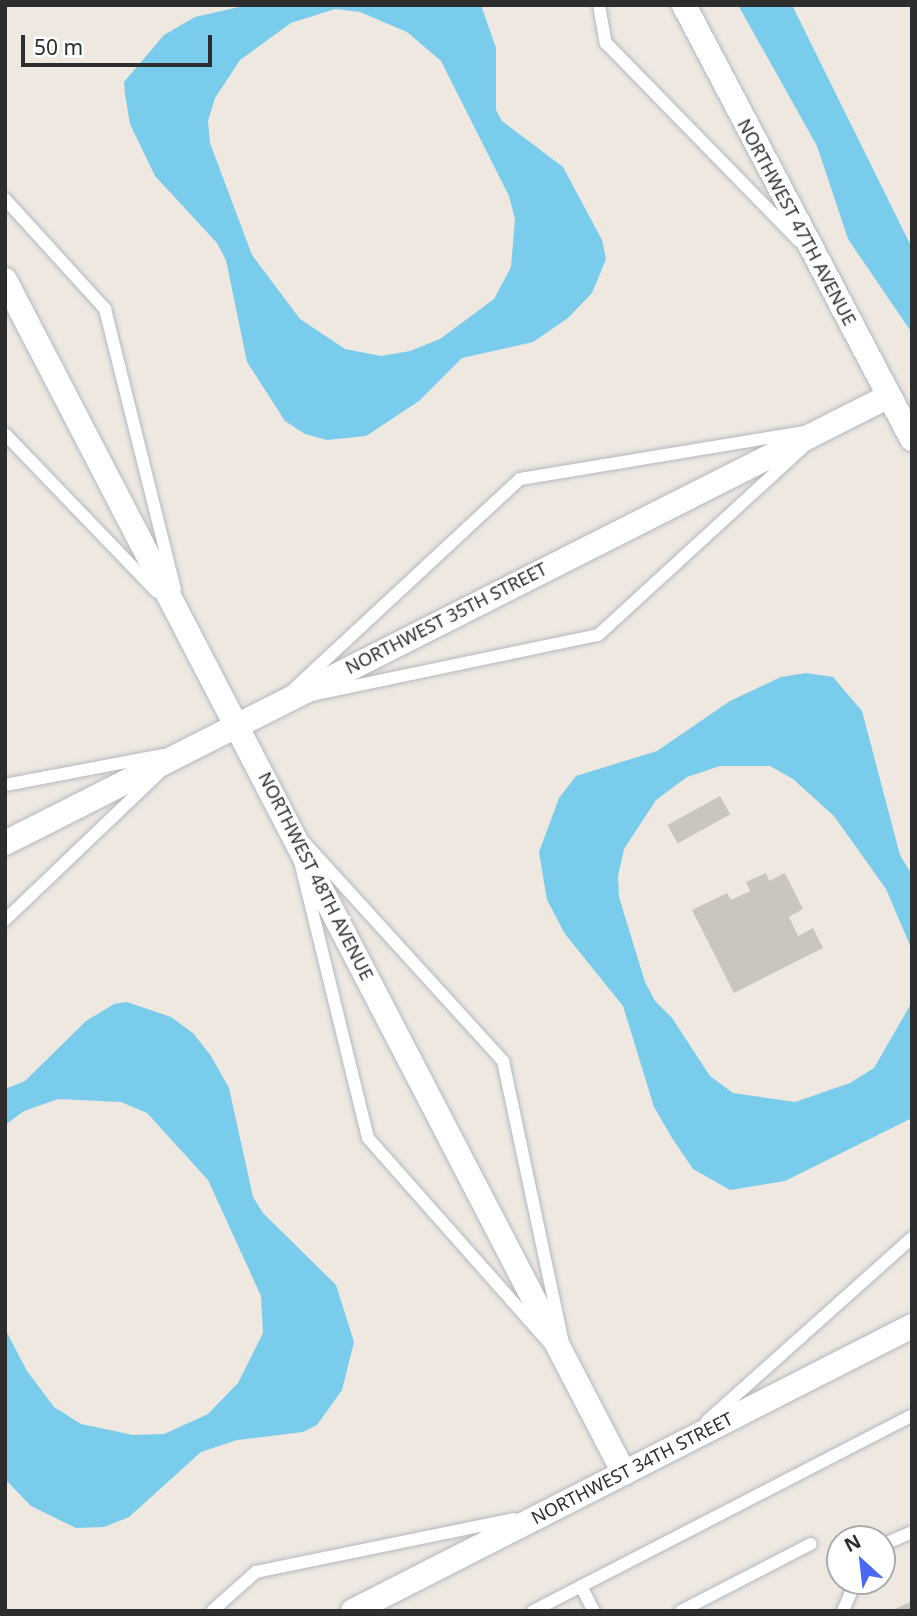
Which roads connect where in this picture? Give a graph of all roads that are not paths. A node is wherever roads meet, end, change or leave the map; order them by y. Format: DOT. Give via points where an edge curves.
graph roads {
  1 [pos="599,5"];
  2 [pos="684,5"];
  3 [pos="5,199"];
  4 [pos="817,259"];
  5 [pos="5,280"];
  6 [pos="889,396"];
  7 [pos="823,429"];
  8 [pos="5,434"];
  9 [pos="912,439"];
  10 [pos="182,617"];
  11 [pos="281,701"];
  12 [pos="238,723"];
  13 [pos="183,751"];
  14 [pos="5,785"];
  15 [pos="292,829"];
  16 [pos="5,843"];
  17 [pos="5,920"];
  18 [pos="912,1238"];
  19 [pos="912,1326"];
  20 [pos="567,1363"];
  21 [pos="911,1416"];
  22 [pos="683,1442"];
  23 [pos="624,1473"];
  24 [pos="544,1513"];
  25 [pos="811,1544"];
  26 [pos="581,1586"];
  27 [pos="212,1611"];
  28 [pos="353,1611"];
  29 [pos="533,1611"];
  30 [pos="594,1611"];
  31 [pos="681,1611"];
  1 -- 4 [label="lane" via="606,43"];
  2 -- 4 [label="street, NORTHWEST 47TH AVENUE"];
  3 -- 10 [label="lane" via="105,309"];
  4 -- 6 [label="street, NORTHWEST 47TH AVENUE"];
  5 -- 10 [label="street, NORTHWEST 48TH AVENUE"];
  6 -- 7 [label="street, NORTHWEST 35TH STREET"];
  6 -- 9 [label="street, NORTHWEST 47TH AVENUE"];
  7 -- 11 [label="street, NORTHWEST 35TH STREET"];
  7 -- 11 [label="lane" via="598,635"];
  7 -- 11 [label="lane" via="520,479"];
  8 -- 10 [label="lane"];
  10 -- 12 [label="street, NORTHWEST 48TH AVENUE"];
  11 -- 12 [label="street, NORTHWEST 35TH STREET"];
  12 -- 13 [label="street, NORTHWEST 35TH STREET"];
  12 -- 15 [label="street, NORTHWEST 48TH AVENUE"];
  13 -- 14 [label="lane"];
  13 -- 16 [label="street, NORTHWEST 35TH STREET"];
  13 -- 17 [label="lane"];
  15 -- 20 [label="street, NORTHWEST 48TH AVENUE"];
  15 -- 20 [label="lane" via="368,1138"];
  15 -- 20 [label="lane" via="503,1061"];
  18 -- 22 [label="lane"];
  19 -- 22 [label="street, NORTHWEST 34TH STREET"];
  20 -- 23 [label="street, NORTHWEST 48TH AVENUE"];
  21 -- 26 [label="lane"];
  22 -- 23 [label="street, NORTHWEST 34TH STREET"];
  23 -- 24 [label="street, NORTHWEST 34TH STREET"];
  24 -- 27 [label="lane" via="256,1572"];
  24 -- 28 [label="street, NORTHWEST 34TH STREET"];
  25 -- 31 [label="lane"];
  26 -- 29 [label="lane"];
  26 -- 30 [label="lane"];
}
